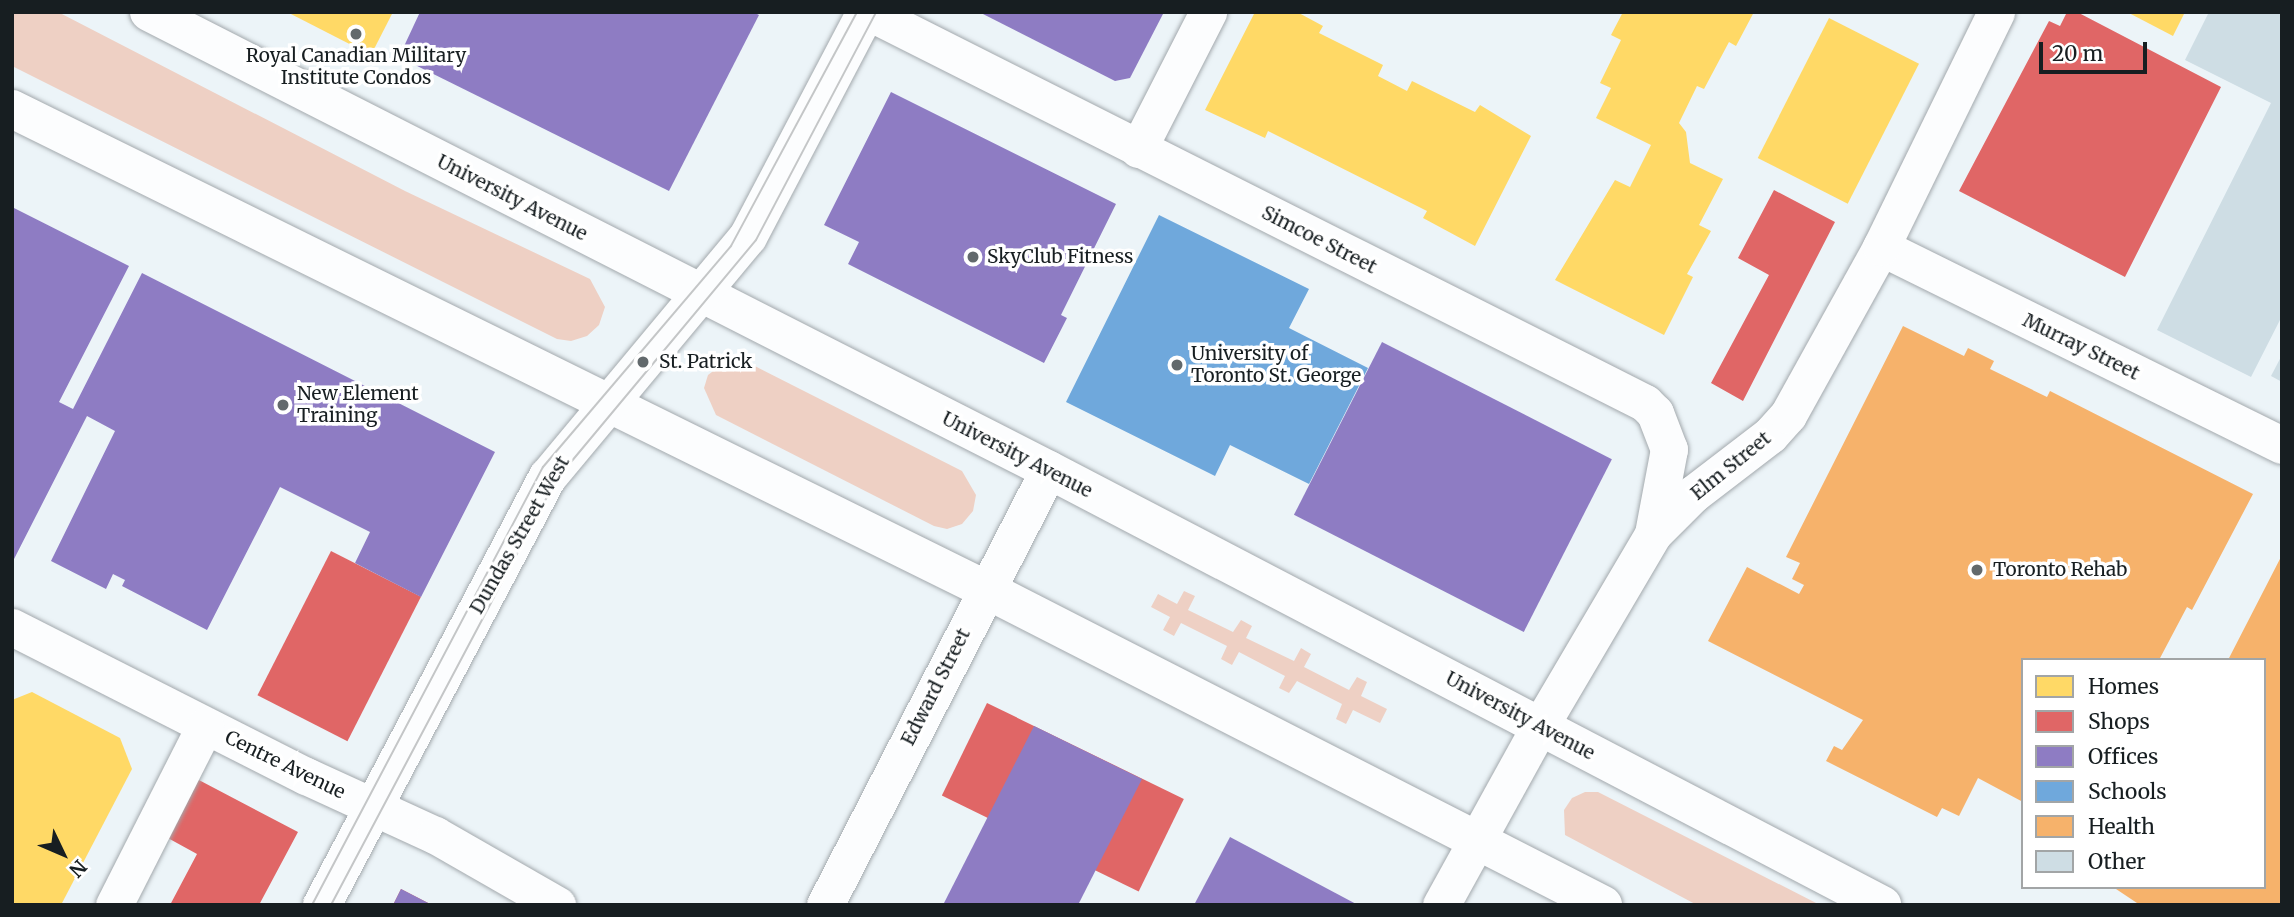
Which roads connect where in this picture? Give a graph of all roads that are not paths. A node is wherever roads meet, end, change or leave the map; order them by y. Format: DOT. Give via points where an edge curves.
graph roads {
  1 [pos="149,12"];
  2 [pos="867,12"];
  3 [pos="1208,12"];
  4 [pos="1985,16"];
  5 [pos="12,109"];
  6 [pos="1138,149"];
  7 [pos="1881,247"];
  8 [pos="700,295"];
  9 [pos="607,404"];
  10 [pos="2282,445"];
  11 [pos="1049,470"];
  12 [pos="1654,534"];
  13 [pos="987,590"];
  14 [pos="12,628"];
  15 [pos="205,726"];
  16 [pos="1539,726"];
  17 [pos="373,807"];
  18 [pos="1475,841"];
  19 [pos="114,905"];
  20 [pos="322,905"];
  21 [pos="557,905"];
  22 [pos="825,905"];
  23 [pos="1441,905"];
  24 [pos="1603,905"];
  25 [pos="1882,905"];
  1 -- 8 [label="main road, University Avenue"];
  2 -- 6 [label="street, Simcoe Street"];
  2 -- 8 [label="main road, Dundas Street West" via="748,237"];
  3 -- 6 [label="street"];
  4 -- 7 [label="street, Elm Street"];
  5 -- 9 [label="main road"];
  6 -- 12 [label="street, Simcoe Street" via="1645,403 1655,413 1669,449"];
  7 -- 10 [label="street, Murray Street"];
  7 -- 12 [label="street, Elm Street" via="1788,415 1770,435 1693,494"];
  8 -- 9 [label="main road, Dundas Street West"];
  8 -- 11 [label="main road, University Avenue"];
  9 -- 13 [label="main road"];
  9 -- 17 [label="main road, Dundas Street West" via="544,484"];
  11 -- 13 [label="street, Edward Street"];
  11 -- 16 [label="main road, University Avenue"];
  12 -- 16 [label="street, Elm Street"];
  13 -- 18 [label="main road"];
  13 -- 22 [label="street, Edward Street"];
  14 -- 15 [label="street, Centre Avenue"];
  15 -- 17 [label="street, Centre Avenue"];
  15 -- 19 [label="street"];
  16 -- 18 [label="street, Elm Street"];
  16 -- 25 [label="main road, University Avenue"];
  17 -- 20 [label="main road, Dundas Street West"];
  17 -- 21 [label="street, Centre Avenue" via="435,835"];
  18 -- 23 [label="street, Elm Street"];
  18 -- 24 [label="main road"];
}
